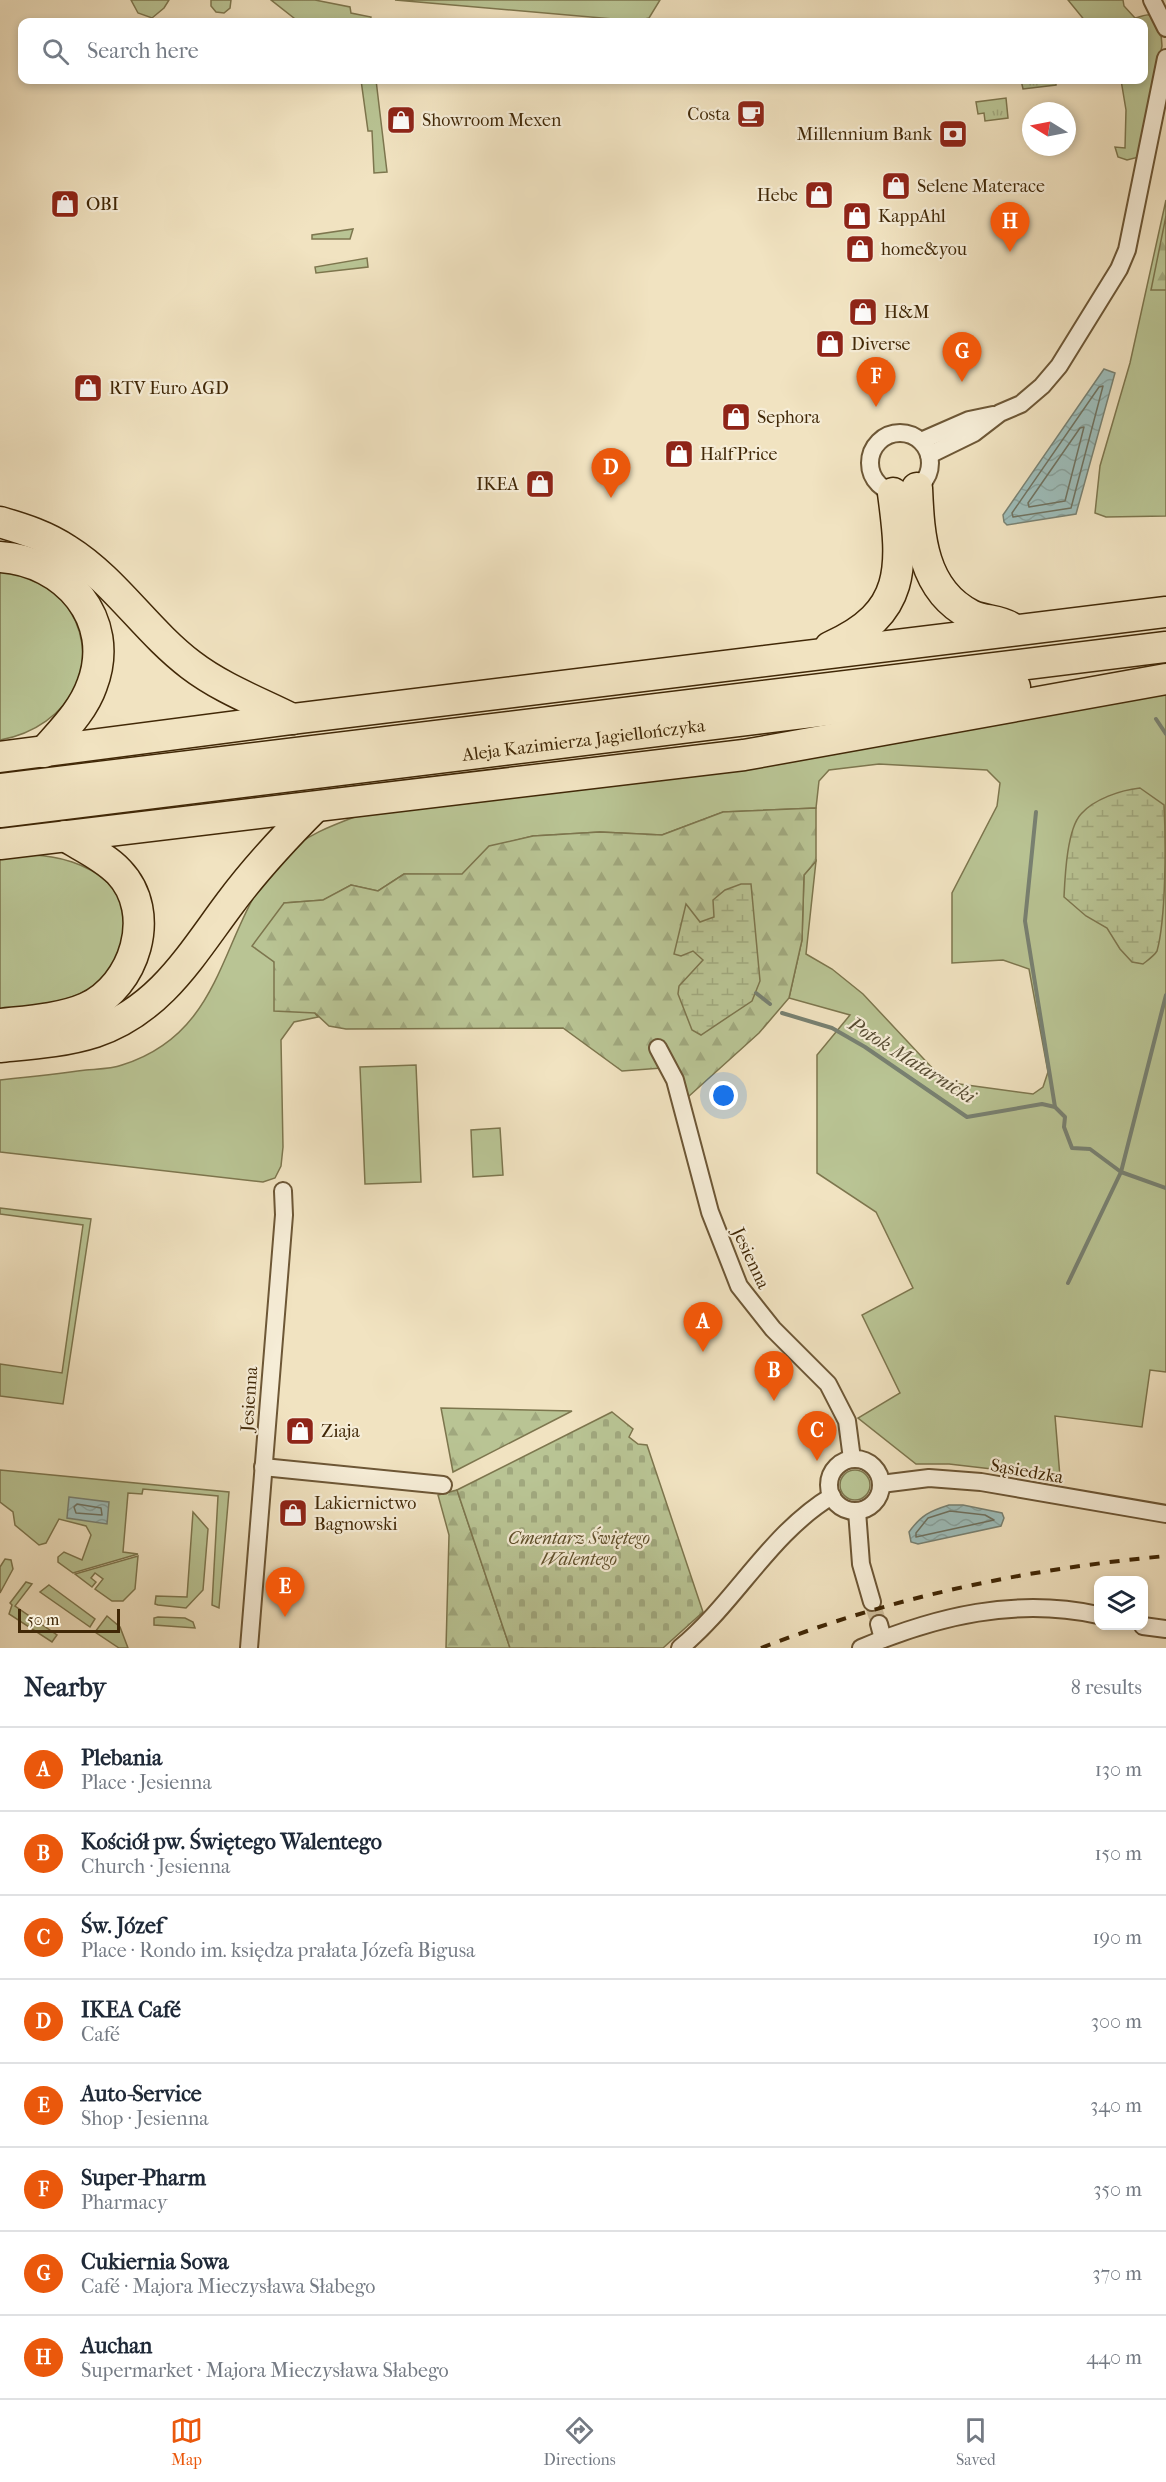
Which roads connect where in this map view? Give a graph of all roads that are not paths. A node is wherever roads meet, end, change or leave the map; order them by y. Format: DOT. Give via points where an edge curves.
graph roads {
  1 [pos="1153,0"];
  2 [pos="1166,1"];
  3 [pos="1166,28"];
  4 [pos="1166,58"];
  5 [pos="925,448"];
  6 [pos="905,491"];
  7 [pos="0,522"];
  8 [pos="0,557"];
  9 [pos="1166,612"];
  10 [pos="1015,631"];
  11 [pos="1166,647"];
  12 [pos="820,656"];
  13 [pos="1166,669"];
  14 [pos="1166,679"];
  15 [pos="292,718"];
  16 [pos="44,752"];
  17 [pos="0,757"];
  18 [pos="0,789"];
  19 [pos="315,807"];
  20 [pos="0,812"];
  21 [pos="65,836"];
  22 [pos="0,844"];
  23 [pos="0,1024"];
  24 [pos="0,1047"];
  25 [pos="658,1048"];
  26 [pos="283,1191"];
  27 [pos="852,1459"];
  28 [pos="263,1467"];
  29 [pos="881,1484"];
  30 [pos="443,1485"];
  31 [pos="832,1496"];
  32 [pos="857,1511"];
  33 [pos="1166,1514"];
  34 [pos="872,1602"];
  35 [pos="1094,1614"];
  36 [pos="1148,1627"];
  37 [pos="1166,1629"];
  38 [pos="249,1648"];
  39 [pos="680,1648"];
  40 [pos="861,1648"];
  1 -- 2 [label="street"];
  1 -- 3 [label="street"];
  4 -- 5 [label="street" via="1124,259 1059,366 1021,404 1000,413 974,433"];
  5 -- 6 [label="street" via="928,474"];
  5 -- 6 [label="street" via="901,433 890,434 878,442 871,454 872,477 878,484"];
  6 -- 10 [label="highway" via="934,580 955,605 969,614 1008,625"];
  6 -- 12 [label="highway" via="896,579 887,603 871,624"];
  7 -- 15 [label="highway" via="25,529 68,550 191,666"];
  8 -- 16 [label="highway" via="28,561 59,576 79,596 94,628 98,658 93,683 76,714"];
  9 -- 10 [label="highway"];
  10 -- 12 [label="highway"];
  11 -- 18 [label="highway, Aleja Kazimierza Jagiellończyka"];
  12 -- 15 [label="highway"];
  13 -- 20 [label="highway, Aleja Kazimierza Jagiellończyka"];
  14 -- 19 [label="highway" via="744,755"];
  15 -- 16 [label="highway"];
  16 -- 17 [label="highway"];
  19 -- 21 [label="highway"];
  19 -- 24 [label="highway" via="260,865 199,950 142,1009 94,1032"];
  21 -- 22 [label="highway"];
  21 -- 23 [label="highway" via="110,864 131,888 139,927 130,967 105,997 86,1007"];
  25 -- 27 [label="street, Jesienna" via="675,1080 710,1212 739,1286 773,1329 828,1384 847,1421"];
  26 -- 28 [label="street, Jesienna"];
  27 -- 29 [label="street" via="875,1468"];
  27 -- 31 [label="street" via="832,1472"];
  28 -- 30 [label="street"];
  28 -- 38 [label="street, Jesienna"];
  29 -- 32 [label="street" via="877,1499"];
  29 -- 33 [label="street, Sąsiedzka" via="929,1478 981,1482"];
  31 -- 32 [label="street" via="842,1507"];
  31 -- 39 [label="street" via="791,1528"];
  32 -- 34 [label="street" via="861,1564"];
  35 -- 40 [label="street" via="1048,1608 1005,1608 881,1631"];
  36 -- 37 [label="street"];
}
